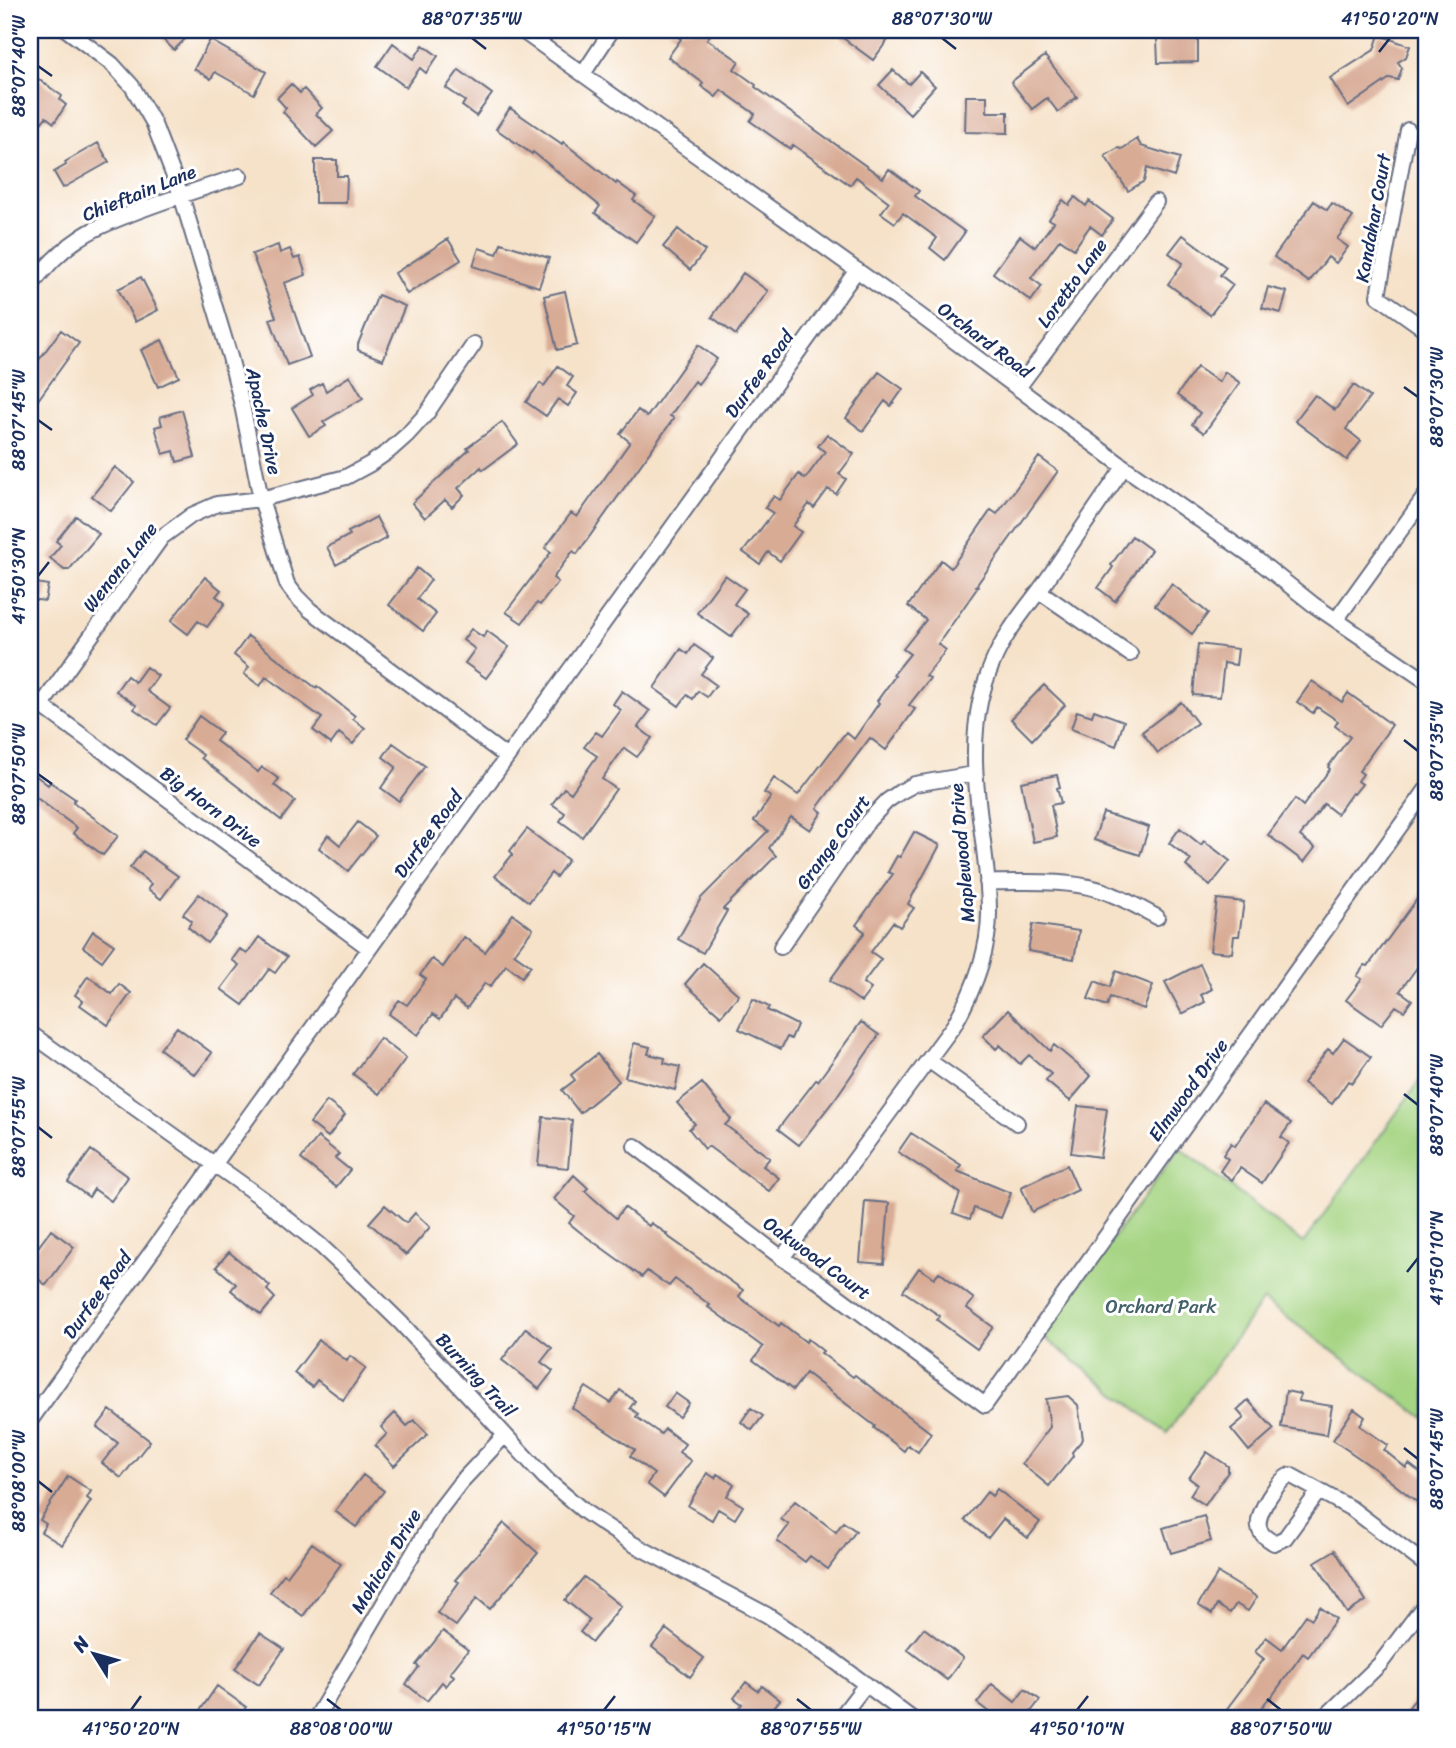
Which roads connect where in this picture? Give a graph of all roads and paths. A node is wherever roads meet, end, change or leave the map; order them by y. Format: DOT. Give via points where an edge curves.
graph roads {
  1 [pos="67,30"];
  2 [pos="521,30"];
  3 [pos="612,30"];
  4 [pos="583,74"];
  5 [pos="1408,130"];
  6 [pos="240,176"];
  7 [pos="181,195"];
  8 [pos="1156,202"];
  9 [pos="857,270"];
  10 [pos="30,287"];
  11 [pos="1426,330"];
  12 [pos="474,344"];
  13 [pos="1018,388"];
  14 [pos="1124,467"];
  15 [pos="1426,495"];
  16 [pos="261,499"];
  17 [pos="1039,591"];
  18 [pos="1336,620"];
  19 [pos="1130,654"];
  20 [pos="1426,681"];
  21 [pos="36,701"];
  22 [pos="507,757"];
  23 [pos="974,774"];
  24 [pos="1426,790"];
  25 [pos="987,883"];
  26 [pos="1157,917"];
  27 [pos="781,947"];
  28 [pos="369,948"];
  29 [pos="30,1033"];
  30 [pos="928,1060"];
  31 [pos="1017,1123"];
  32 [pos="635,1146"];
  33 [pos="214,1164"];
  34 [pos="782,1258"];
  35 [pos="978,1400"];
  36 [pos="30,1421"];
  37 [pos="505,1435"];
  38 [pos="1319,1491"];
  39 [pos="1426,1565"];
  40 [pos="1426,1602"];
  41 [pos="866,1684"];
  42 [pos="316,1718"];
  43 [pos="841,1718"];
  44 [pos="911,1718"];
  45 [pos="1324,1718"];
  1 -- 7 [label="street, Apache Drive" via="113,64 132,86 153,122"];
  2 -- 4 [label="street, Orchard Road"];
  3 -- 4 [label="street"];
  4 -- 9 [label="street, Orchard Road"];
  5 -- 11 [label="street, Kandahar Court" via="1378,296"];
  6 -- 7 [label="street, Chieftain Lane"];
  7 -- 10 [label="street, Chieftain Lane" via="81,237"];
  7 -- 16 [label="street, Apache Drive" via="230,357"];
  8 -- 13 [label="street, Loretto Lane"];
  9 -- 13 [label="street, Orchard Road"];
  9 -- 22 [label="street, Durfee Road"];
  12 -- 16 [label="street, Wenona Lane" via="427,413 389,452 346,477"];
  13 -- 14 [label="street, Orchard Road"];
  14 -- 17 [label="street, Maplewood Drive"];
  14 -- 18 [label="street, Orchard Road"];
  15 -- 18 [label="street"];
  16 -- 21 [label="street, Wenona Lane" via="217,504 191,515 162,537"];
  16 -- 22 [label="street, Apache Drive" via="287,584 303,603"];
  17 -- 19 [label="street"];
  17 -- 23 [label="street, Maplewood Drive" via="1000,646 988,674 976,727"];
  18 -- 20 [label="street, Orchard Road"];
  21 -- 28 [label="street, Big Horn Drive"];
  22 -- 28 [label="street, Durfee Road"];
  23 -- 25 [label="street, Maplewood Drive"];
  23 -- 27 [label="street, Grange Court" via="915,784 887,801 868,821"];
  24 -- 35 [label="street, Elmwood Drive" via="985,1405"];
  25 -- 26 [label="street" via="1080,885"];
  25 -- 30 [label="street, Maplewood Drive" via="988,930 979,970 954,1025"];
  28 -- 33 [label="street, Durfee Road"];
  29 -- 33 [label="street, Burning Trail"];
  30 -- 31 [label="street"];
  30 -- 34 [label="street, Maplewood Drive"];
  32 -- 34 [label="street, Oakwood Court"];
  33 -- 36 [label="street, Durfee Road"];
  33 -- 37 [label="street, Burning Trail" via="355,1276"];
  34 -- 35 [label="street, Oakwood Court"];
  37 -- 41 [label="street, Burning Trail" via="548,1481 604,1526 767,1615"];
  37 -- 42 [label="street, Mohican Drive" via="437,1513"];
  38 -- 38 [label="street" via="1290,1475 1282,1478 1258,1524 1262,1535 1274,1543 1285,1538"];
  38 -- 39 [label="street" via="1352,1509"];
  40 -- 45 [label="street" via="1380,1664"];
  41 -- 43 [label="street"];
  41 -- 44 [label="street, Burning Trail"];
}
